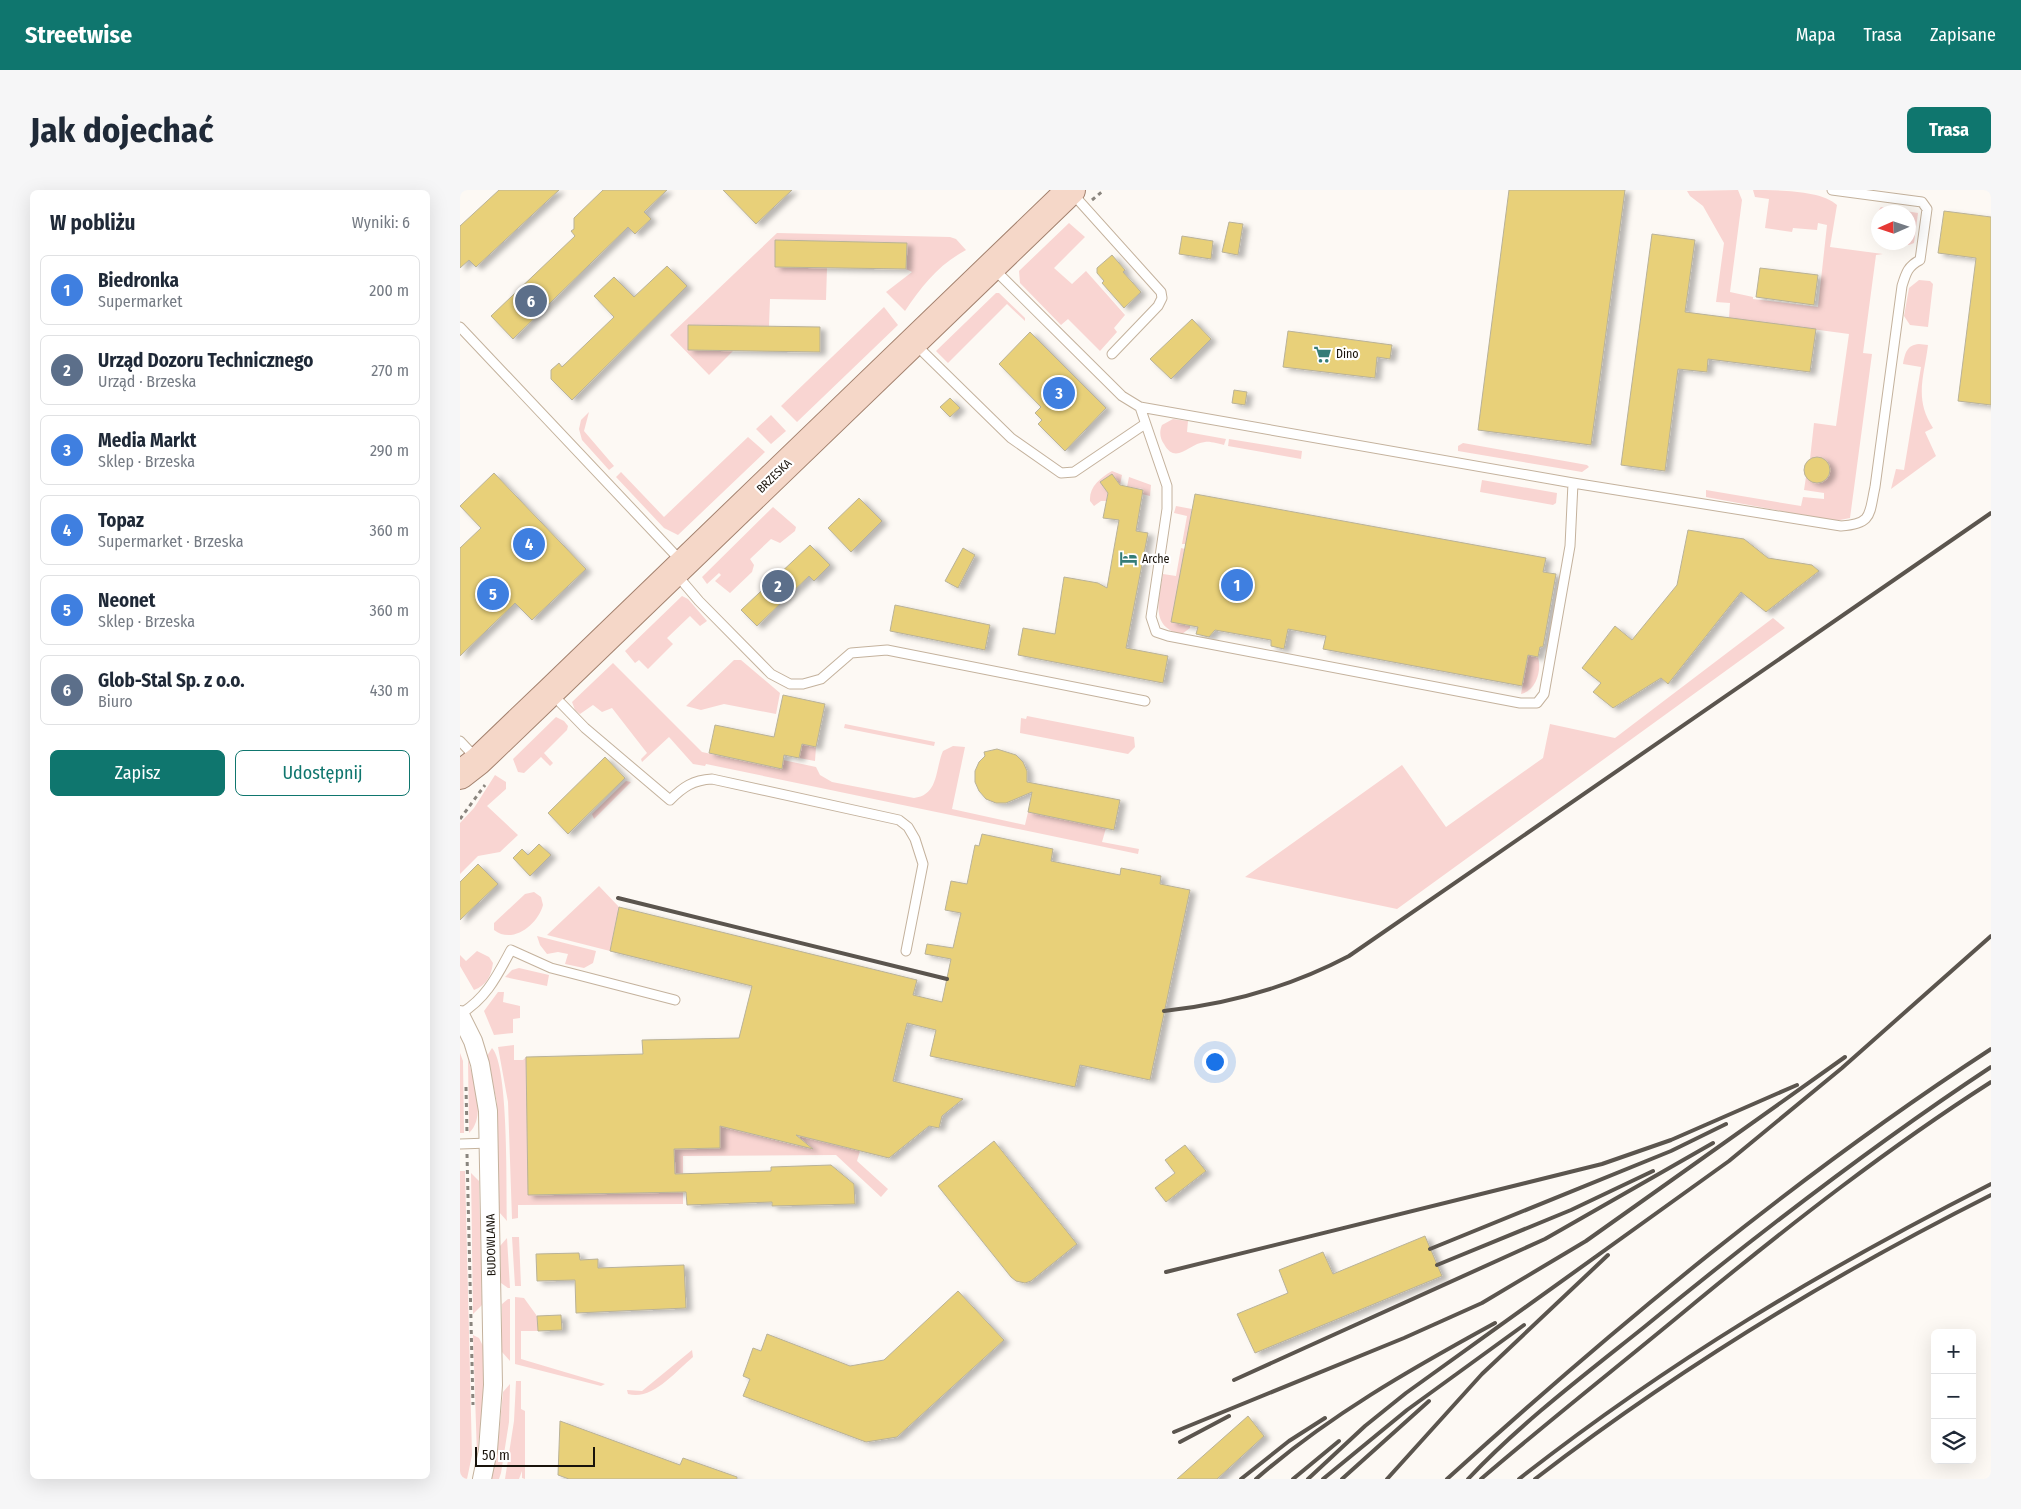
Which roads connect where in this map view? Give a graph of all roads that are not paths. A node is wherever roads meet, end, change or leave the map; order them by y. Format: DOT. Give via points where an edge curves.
graph roads {
  1 [pos="1832,190"];
  2 [pos="1071,191"];
  3 [pos="992,267"];
  4 [pos="460,327"];
  5 [pos="913,342"];
  6 [pos="1112,354"];
  7 [pos="1140,407"];
  8 [pos="1145,424"];
  9 [pos="1573,483"];
  10 [pos="679,568"];
  11 [pos="550,692"];
  12 [pos="1145,701"];
  13 [pos="460,741"];
  14 [pos="469,770"];
  15 [pos="906,951"];
  16 [pos="675,1000"];
  17 [pos="460,1014"];
  18 [pos="489,1143"];
  19 [pos="464,1144"];
  20 [pos="482,1479"];
  1 -- 9 [label="lane" via="1922,202 1927,209 1920,260 1906,271 1902,286 1875,487 1868,517 1858,525 1841,526"];
  2 -- 3 [label="main road, BRZESKA"];
  2 -- 6 [label="lane" via="1082,208 1162,292 1158,306"];
  3 -- 5 [label="main road, BRZESKA"];
  3 -- 7 [label="lane" via="1122,396"];
  4 -- 10 [label="lane"];
  5 -- 8 [label="lane" via="1011,438 1061,473 1074,472"];
  5 -- 10 [label="main road, BRZESKA"];
  7 -- 8 [label="lane"];
  7 -- 9 [label="lane"];
  8 -- 9 [label="lane" via="1167,486 1167,509 1151,617 1156,632 1520,703 1537,703 1544,694 1570,546"];
  10 -- 11 [label="main road, BRZESKA"];
  10 -- 12 [label="lane" via="699,601 771,674 790,684 821,679 851,652 887,650"];
  11 -- 14 [label="main road, BRZESKA"];
  11 -- 15 [label="lane" via="585,728 670,800 683,786 712,779 898,820 908,827 923,864"];
  13 -- 14 [label="lane"];
  16 -- 17 [label="lane" via="551,968 511,950 489,991"];
  17 -- 18 [label="street, BUDOWLANA" via="472,1041 485,1088"];
  18 -- 19 [label="lane"];
  18 -- 20 [label="street, BUDOWLANA" via="494,1385"];
}
